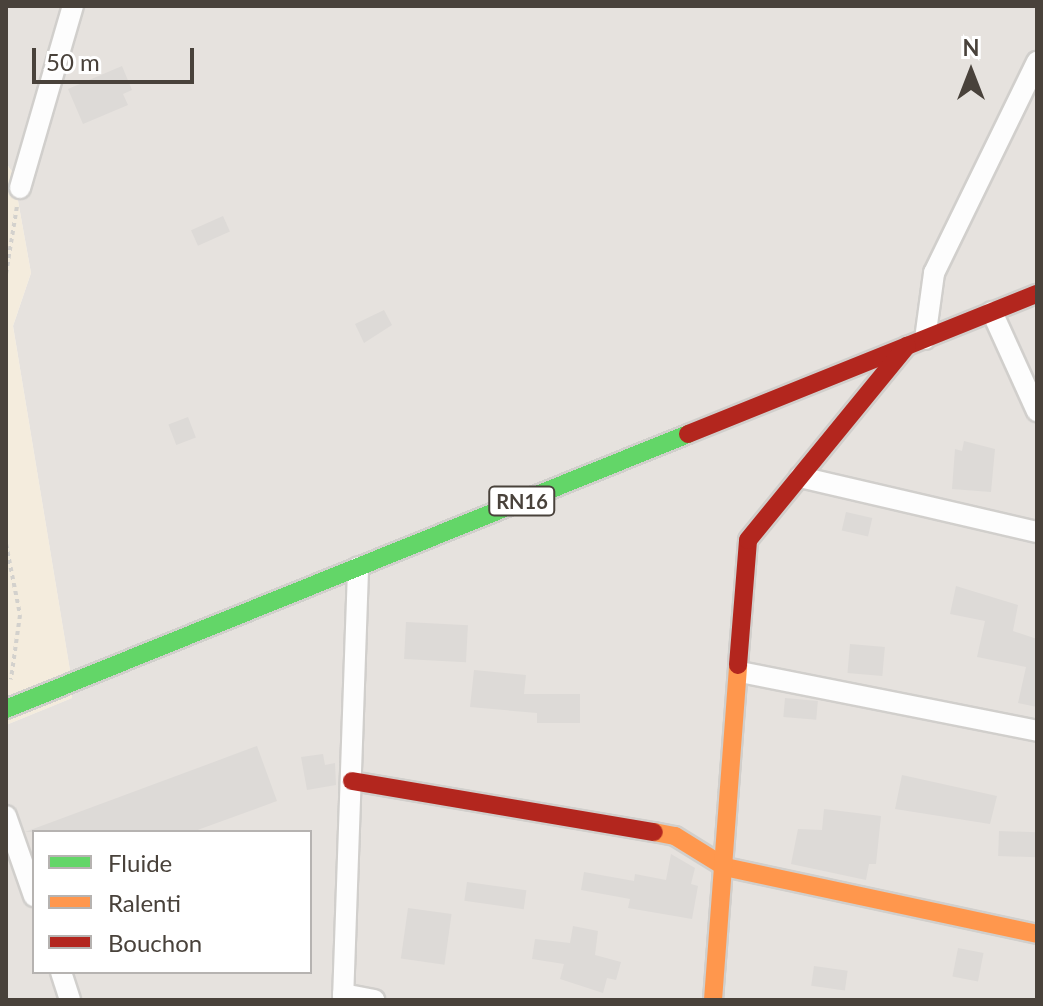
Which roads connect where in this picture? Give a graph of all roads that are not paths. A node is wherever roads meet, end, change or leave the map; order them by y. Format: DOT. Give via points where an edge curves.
graph roads {
  1 [pos="73,6"];
  2 [pos="1037,62"];
  3 [pos="20,188"];
  4 [pos="1037,294"];
  5 [pos="992,312"];
  6 [pos="916,343"];
  7 [pos="1037,411"];
  8 [pos="800,477"];
  9 [pos="1037,532"];
  10 [pos="358,567"];
  11 [pos="740,672"];
  12 [pos="6,709"];
  13 [pos="1037,731"];
  14 [pos="352,781"];
  15 [pos="6,816"];
  16 [pos="725,867"];
  17 [pos="32,890"];
  18 [pos="1037,934"];
  19 [pos="62,974"];
  20 [pos="343,997"];
  21 [pos="70,1000"];
  22 [pos="374,1000"];
  23 [pos="713,1000"];
  1 -- 3 [label="street"];
  2 -- 6 [label="street" via="934,273"];
  4 -- 5 [label="street, RN16"];
  5 -- 6 [label="street, RN16"];
  5 -- 7 [label="street"];
  6 -- 8 [label="street"];
  6 -- 10 [label="street, RN16"];
  8 -- 9 [label="street"];
  8 -- 11 [label="street" via="748,540"];
  10 -- 12 [label="street, RN16"];
  10 -- 14 [label="street"];
  11 -- 13 [label="street"];
  11 -- 16 [label="street"];
  14 -- 16 [label="street" via="675,836"];
  14 -- 20 [label="street"];
  15 -- 17 [label="street"];
  16 -- 18 [label="street"];
  16 -- 23 [label="street"];
  19 -- 21 [label="street"];
  20 -- 22 [label="street"];
}
